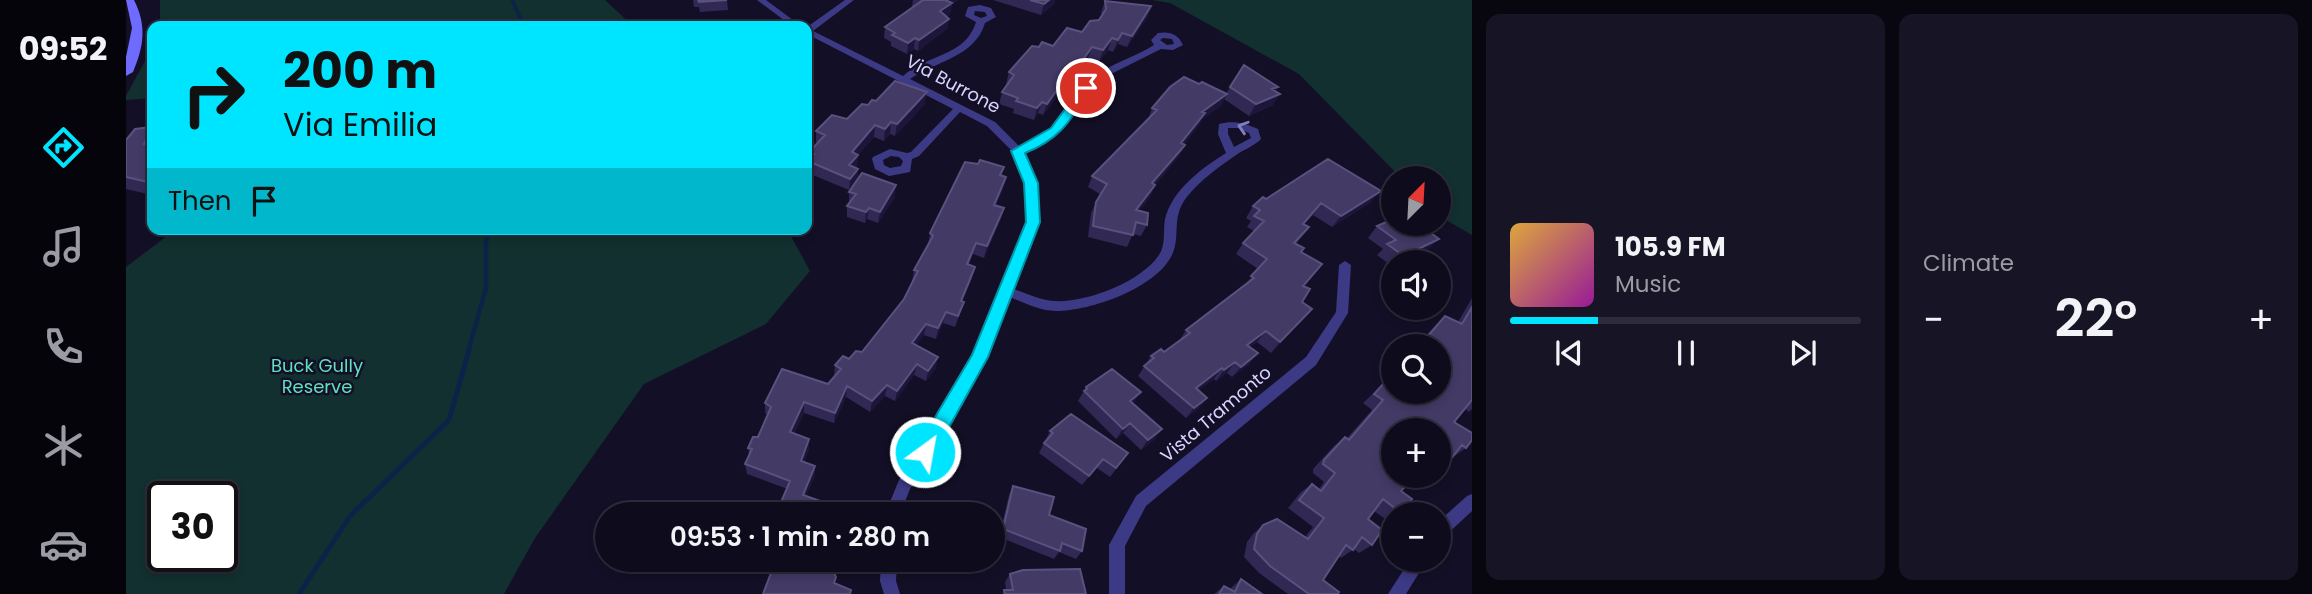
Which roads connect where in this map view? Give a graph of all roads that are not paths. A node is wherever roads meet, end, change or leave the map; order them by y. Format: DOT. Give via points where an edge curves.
graph roads {
  1 [pos="128,0"];
  2 [pos="761,0"];
  3 [pos="850,0"];
  4 [pos="790,21"];
  5 [pos="981,21"];
  6 [pos="812,27"];
  7 [pos="812,33"];
  8 [pos="1160,45"];
  9 [pos="126,72"];
  10 [pos="904,79"];
  11 [pos="960,107"];
  12 [pos="1018,151"];
  13 [pos="1231,153"];
  14 [pos="906,158"];
  15 [pos="1345,265"];
  16 [pos="1005,292"];
  17 [pos="1472,501"];
  18 [pos="898,502"];
  19 [pos="1451,521"];
  20 [pos="888,572"];
  21 [pos="1411,572"];
  22 [pos="892,594"];
  23 [pos="1117,594"];
  24 [pos="1396,594"];
  1 -- 9 [label="street" via="138,47"];
  2 -- 4 [label="street"];
  3 -- 6 [label="street"];
  5 -- 10 [label="street" via="979,33 966,45"];
  7 -- 10 [label="street, Via Burrone"];
  8 -- 12 [label="street" via="1100,76 1056,131"];
  10 -- 11 [label="street, Via Burrone"];
  11 -- 12 [label="street, Via Burrone" via="992,124"];
  11 -- 14 [label="street"];
  12 -- 16 [label="street, Via Burrone" via="1031,183 1033,222"];
  13 -- 16 [label="street" via="1178,202 1168,223 1168,252 1154,272 1097,300 1055,306"];
  15 -- 23 [label="street, Vista Tramonto" via="1342,313 1311,361 1141,501 1117,545"];
  16 -- 18 [label="street, Via Burrone" via="980,357"];
  17 -- 19 [label="street"];
  20 -- 22 [label="street"];
  21 -- 24 [label="street"];
}
